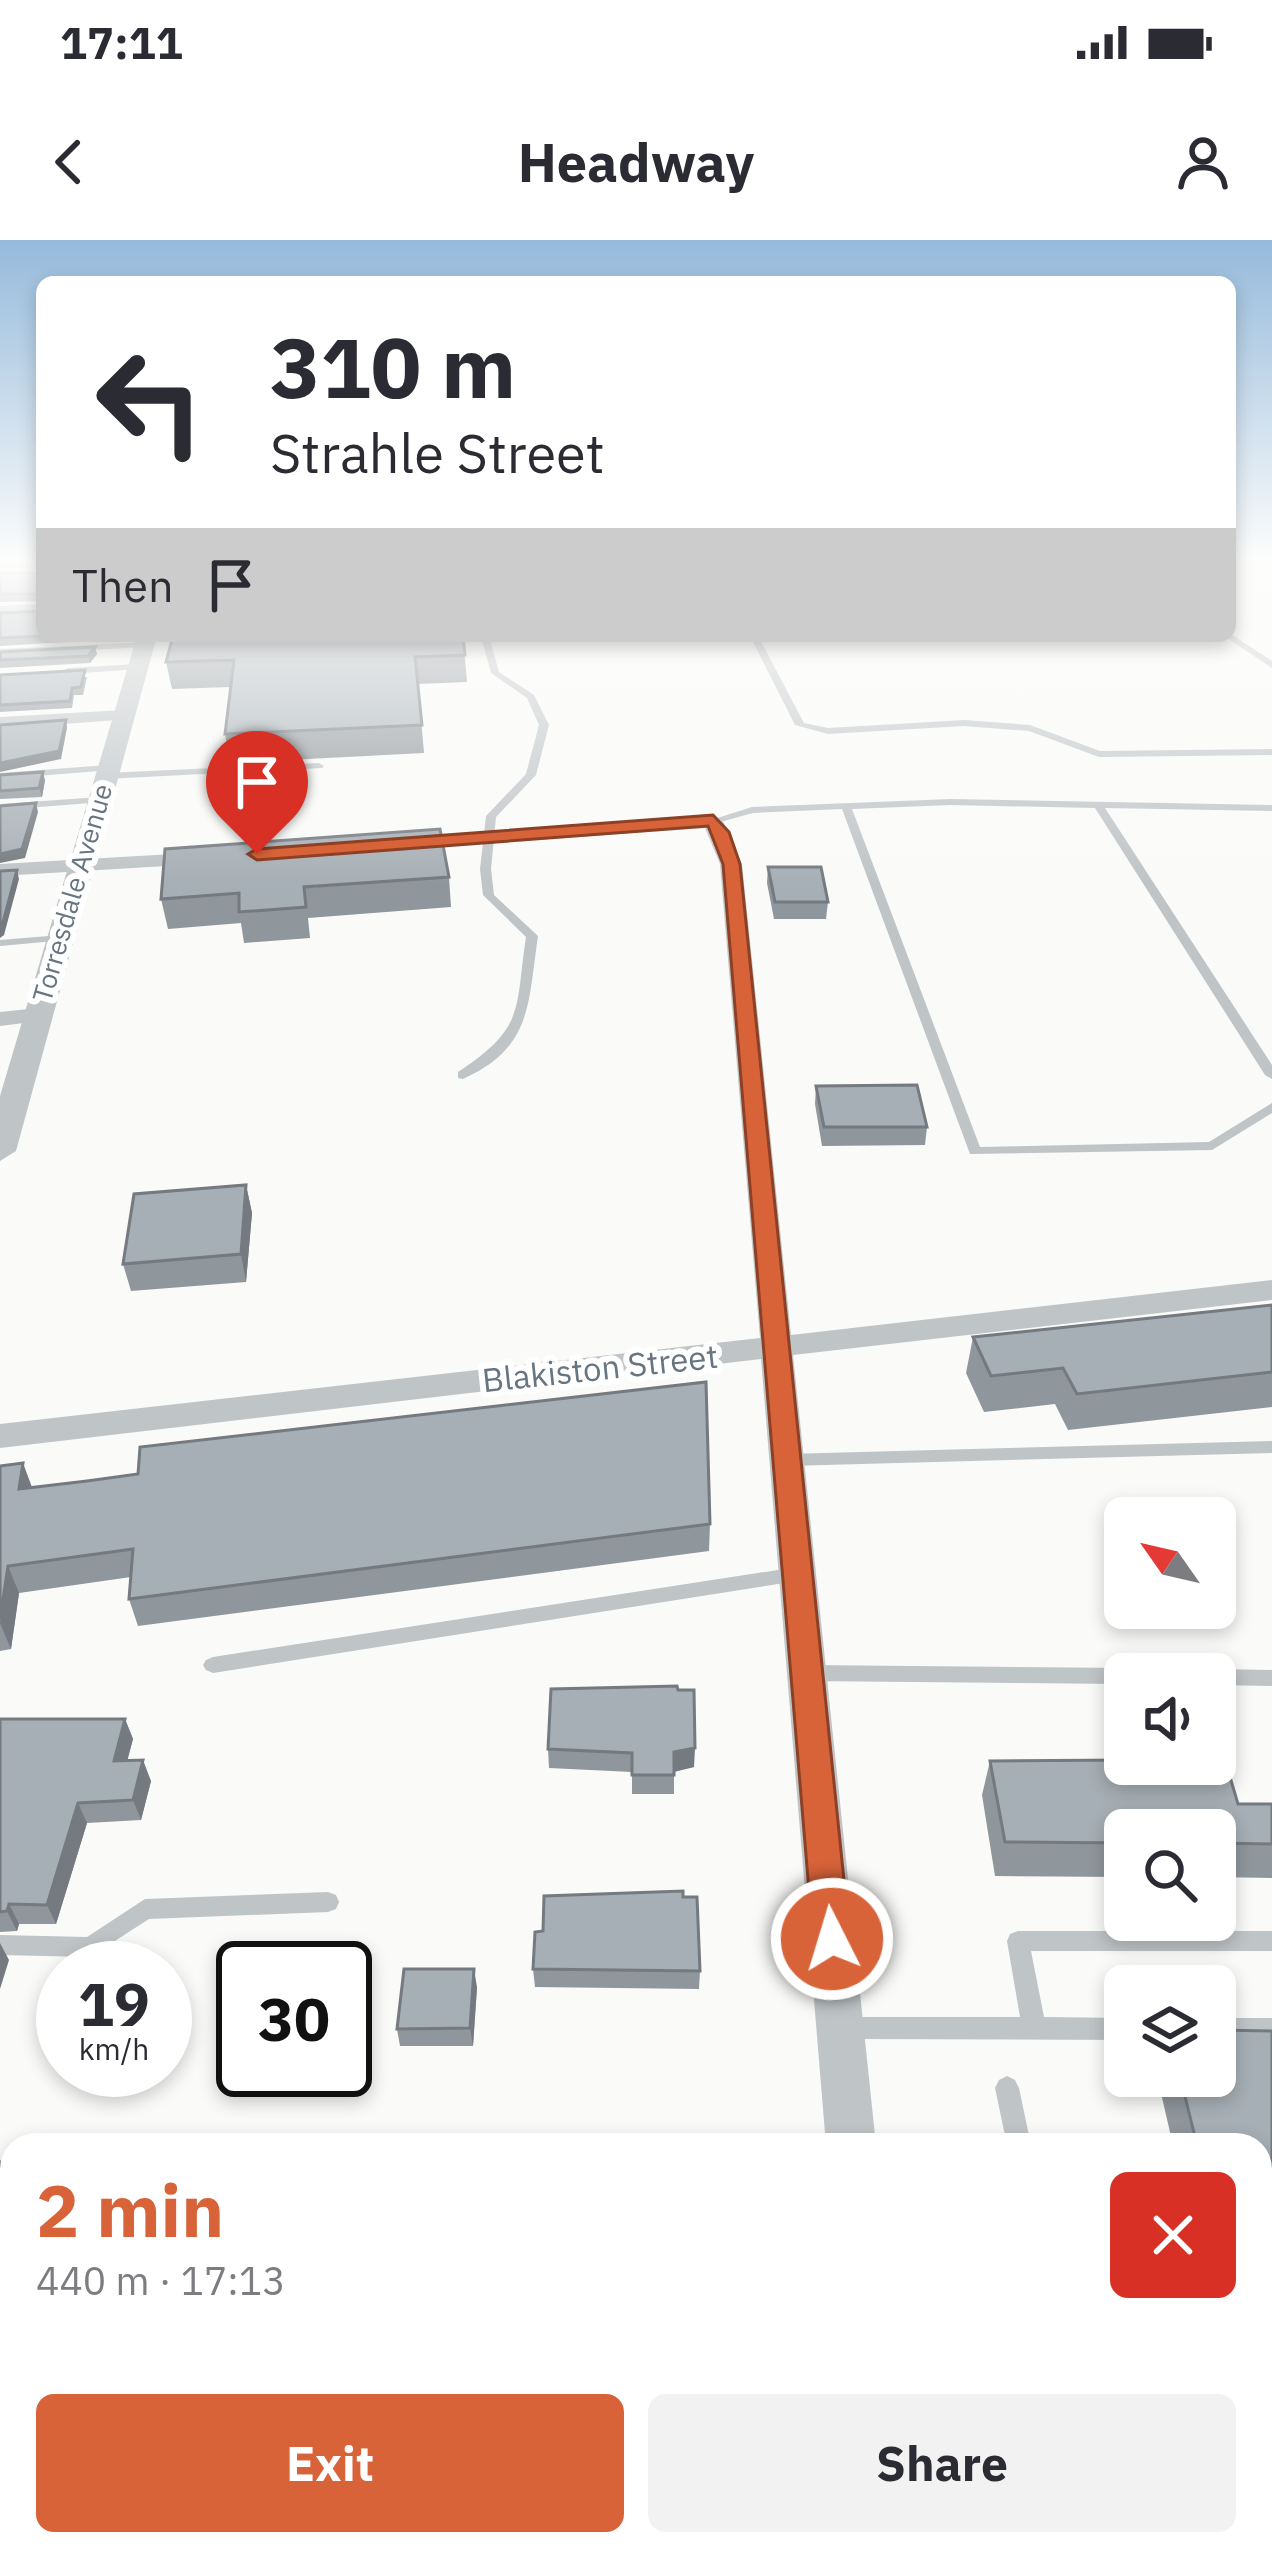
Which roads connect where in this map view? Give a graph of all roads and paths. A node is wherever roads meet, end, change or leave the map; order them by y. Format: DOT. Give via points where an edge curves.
graph roads {
  1 [pos="138,667"];
  2 [pos="493,667"];
  3 [pos="770,667"];
  4 [pos="46,673"];
  5 [pos="124,715"];
  6 [pos="0,723"];
  7 [pos="1272,752"];
  8 [pos="319,766"];
  9 [pos="0,776"];
  10 [pos="104,781"];
  11 [pos="846,806"];
  12 [pos="1099,806"];
  13 [pos="0,807"];
  14 [pos="1272,808"];
  15 [pos="713,820"];
  16 [pos="489,837"];
  17 [pos="373,846"];
  18 [pos="233,856"];
  19 [pos="81,866"];
  20 [pos="0,870"];
  21 [pos="61,938"];
  22 [pos="0,943"];
  23 [pos="39,1016"];
  24 [pos="0,1018"];
  25 [pos="464,1075"];
  26 [pos="1272,1075"];
  27 [pos="1272,1107"];
  28 [pos="0,1151"];
  29 [pos="1272,1290"];
  30 [pos="777,1348"];
  31 [pos="0,1436"];
  32 [pos="1272,1447"];
  33 [pos="787,1460"];
  34 [pos="798,1574"];
  35 [pos="213,1665"];
  36 [pos="807,1672"];
  37 [pos="1104,1676"];
  38 [pos="1236,1677"];
  39 [pos="1272,1678"];
  40 [pos="328,1902"];
  41 [pos="1272,1942"];
  42 [pos="0,1945"];
  43 [pos="840,2028"];
  44 [pos="1034,2028"];
  45 [pos="1104,2029"];
  46 [pos="1236,2029"];
  47 [pos="1272,2029"];
  48 [pos="1007,2088"];
  49 [pos="850,2133"];
  50 [pos="1016,2133"];
  1 -- 4 [label="lane"];
  1 -- 5 [label="street, Torresdale Avenue"];
  2 -- 16 [label="lane" via="531,698 544,724 531,775 491,816"];
  3 -- 7 [label="lane" via="800,725 829,731 964,723 1030,728 1100,754"];
  5 -- 6 [label="street"];
  5 -- 10 [label="street, Torresdale Avenue"];
  8 -- 10 [label="lane"];
  9 -- 10 [label="lane"];
  10 -- 13 [label="lane"];
  10 -- 19 [label="street, Torresdale Avenue"];
  11 -- 12 [label="lane"];
  11 -- 15 [label="lane"];
  11 -- 27 [label="lane" via="975,1151 1212,1146"];
  12 -- 14 [label="lane"];
  12 -- 26 [label="lane"];
  15 -- 16 [label="street"];
  15 -- 30 [label="street" via="731,864"];
  16 -- 17 [label="street"];
  16 -- 25 [label="lane" via="483,876 490,898 532,936 524,1019 502,1052"];
  18 -- 19 [label="street"];
  19 -- 20 [label="street"];
  19 -- 21 [label="street, Torresdale Avenue"];
  21 -- 22 [label="lane"];
  21 -- 23 [label="street, Torresdale Avenue"];
  23 -- 24 [label="street"];
  23 -- 28 [label="street, Torresdale Avenue"];
  29 -- 30 [label="street, Blakiston Street"];
  30 -- 31 [label="street, Blakiston Street"];
  30 -- 33 [label="street"];
  32 -- 33 [label="lane"];
  33 -- 34 [label="street"];
  34 -- 35 [label="lane"];
  34 -- 36 [label="street"];
  36 -- 37 [label="lane"];
  36 -- 43 [label="street"];
  38 -- 39 [label="lane"];
  40 -- 42 [label="lane" via="145,1909 90,1947"];
  41 -- 44 [label="lane" via="1018,1941"];
  43 -- 44 [label="lane"];
  43 -- 49 [label="street"];
  44 -- 45 [label="lane"];
  46 -- 47 [label="lane"];
  48 -- 50 [label="lane"];
}
